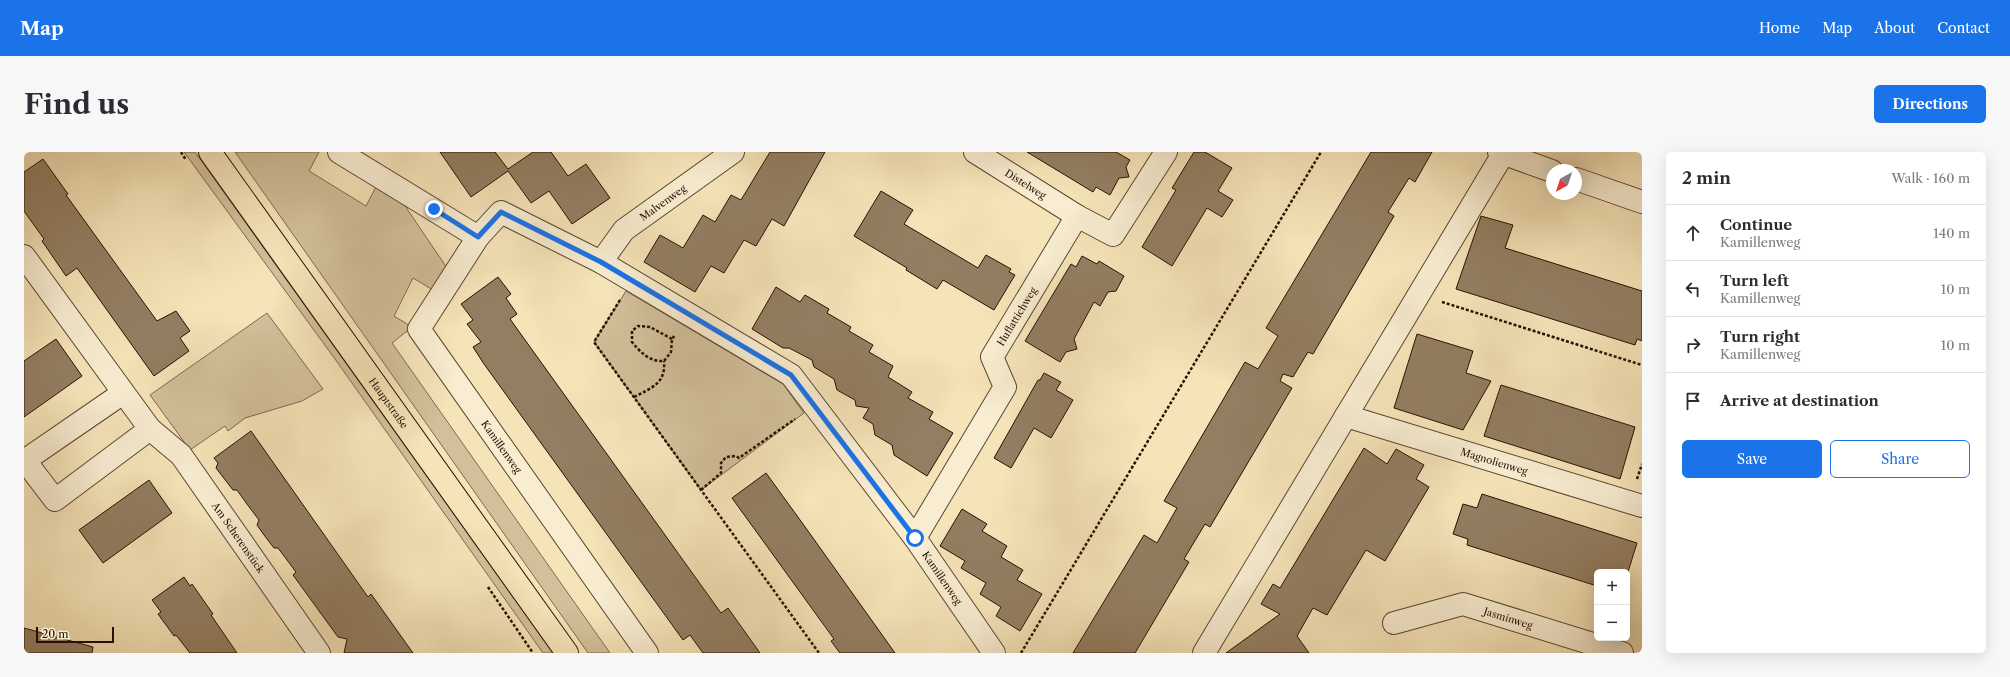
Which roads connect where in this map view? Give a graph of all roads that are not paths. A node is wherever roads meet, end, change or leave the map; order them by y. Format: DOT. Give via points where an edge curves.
graph roads {
  1 [pos="210,152"];
  2 [pos="339,152"];
  3 [pos="733,152"];
  4 [pos="975,152"];
  5 [pos="1166,152"];
  6 [pos="1501,153"];
  7 [pos="1546,169"];
  8 [pos="1582,181"];
  9 [pos="1642,202"];
  10 [pos="1077,216"];
  11 [pos="478,237"];
  12 [pos="24,256"];
  13 [pos="601,262"];
  14 [pos="123,393"];
  15 [pos="1346,416"];
  16 [pos="150,429"];
  17 [pos="25,461"];
  18 [pos="1642,506"];
  19 [pos="915,538"];
  20 [pos="1394,623"];
  21 [pos="319,653"];
  22 [pos="567,653"];
  23 [pos="647,653"];
  24 [pos="994,653"];
  25 [pos="1204,653"];
  26 [pos="1622,653"];
  1 -- 22 [label="main road, Hauptstraße"];
  2 -- 11 [label="street"];
  3 -- 13 [label="street, Malvenweg" via="624,230"];
  4 -- 10 [label="street, Distelweg"];
  5 -- 10 [label="street" via="1113,236"];
  6 -- 7 [label="street"];
  6 -- 15 [label="street"];
  8 -- 9 [label="street"];
  10 -- 19 [label="street, Huflattichweg" via="992,357 1005,388"];
  11 -- 13 [label="street, Kamillenweg" via="501,212"];
  11 -- 23 [label="street, Kamillenweg" via="419,329"];
  12 -- 14 [label="street, Am Scherenstück"];
  13 -- 19 [label="street, Kamillenweg" via="791,375"];
  14 -- 16 [label="street, Am Scherenstück"];
  14 -- 17 [label="street"];
  15 -- 18 [label="street, Magnolienweg"];
  15 -- 25 [label="street"];
  16 -- 17 [label="street" via="55,500"];
  16 -- 21 [label="street, Am Scherenstück" via="181,455"];
  19 -- 24 [label="street, Kamillenweg"];
  20 -- 26 [label="street, Jasminweg" via="1463,604"];
}
